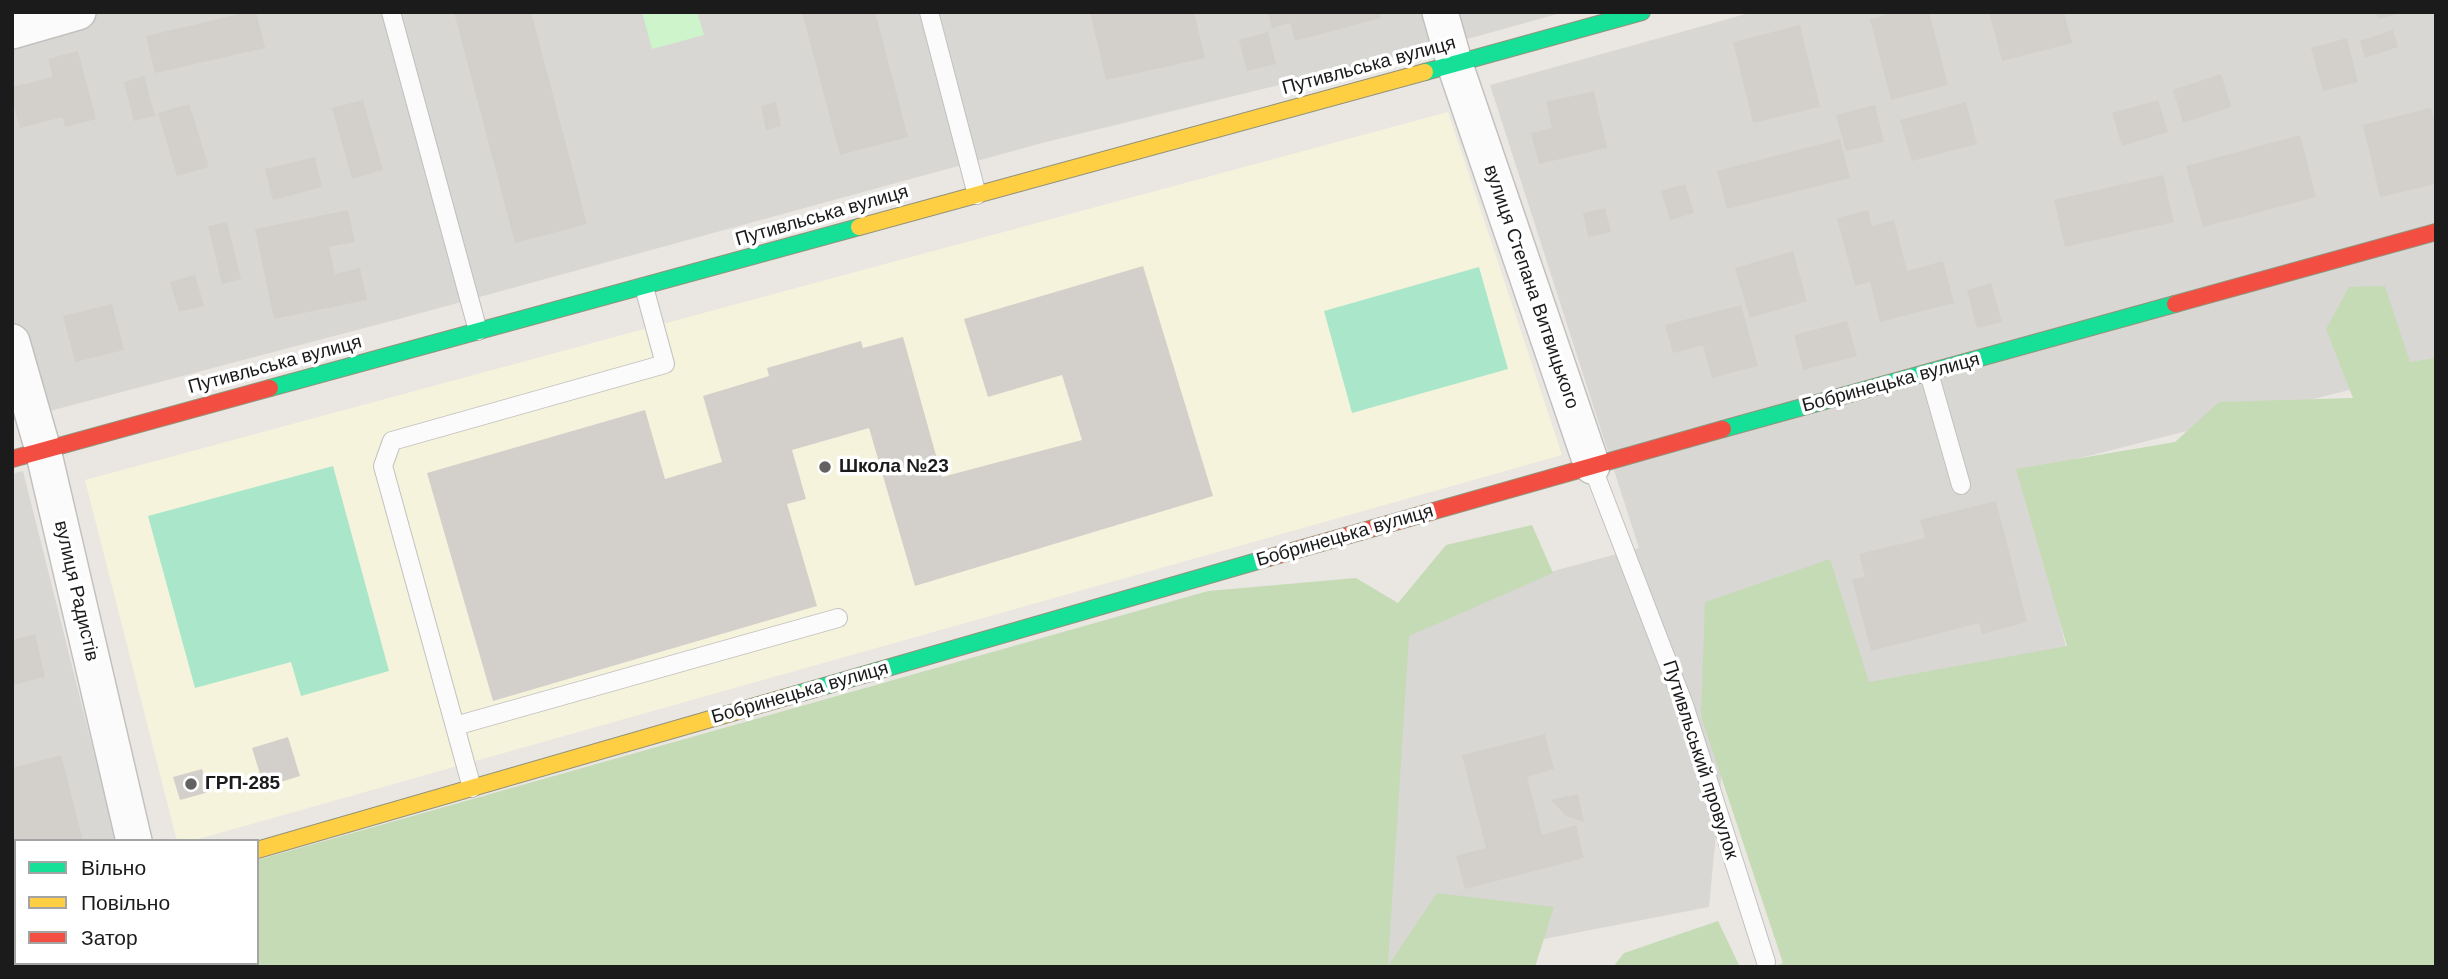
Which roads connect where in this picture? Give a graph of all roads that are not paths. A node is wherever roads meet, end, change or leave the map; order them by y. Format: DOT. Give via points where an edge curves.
graph roads {
  1 [pos="78,12"];
  2 [pos="391,12"];
  3 [pos="929,12"];
  4 [pos="1440,12"];
  5 [pos="1642,12"];
  6 [pos="12,31"];
  7 [pos="1454,65"];
  8 [pos="977,195"];
  9 [pos="2436,232"];
  10 [pos="643,287"];
  11 [pos="478,331"];
  12 [pos="12,342"];
  13 [pos="1929,373"];
  14 [pos="28,455"];
  15 [pos="1592,466"];
  16 [pos="1961,485"];
  17 [pos="1628,559"];
  18 [pos="838,618"];
  19 [pos="455,726"];
  20 [pos="472,788"];
  21 [pos="133,839"];
  22 [pos="259,849"];
  23 [pos="1766,962"];
  1 -- 6 [label="street"];
  2 -- 11 [label="lane"];
  3 -- 8 [label="lane"];
  4 -- 7 [label="street, вулиця Степана Витвицького"];
  5 -- 7 [label="street, Путивльська вулиця"];
  7 -- 8 [label="street, Путивльська вулиця"];
  7 -- 15 [label="street, вулиця Степана Витвицького"];
  8 -- 10 [label="street, Путивльська вулиця"];
  9 -- 13 [label="street, Бобринецька вулиця"];
  10 -- 11 [label="street, Путивльська вулиця"];
  10 -- 19 [label="lane" via="665,364 392,441 383,467"];
  11 -- 14 [label="street, Путивльська вулиця"];
  12 -- 14 [label="street, вулиця Радистів"];
  13 -- 15 [label="street, Бобринецька вулиця"];
  13 -- 16 [label="lane"];
  14 -- 21 [label="street, вулиця Радистів"];
  15 -- 17 [label="lane, вулиця Степана Витвицького"];
  15 -- 20 [label="street, Бобринецька вулиця"];
  17 -- 23 [label="lane, Путивльський провулок" via="1684,705"];
  18 -- 19 [label="lane"];
  19 -- 20 [label="lane"];
  20 -- 22 [label="street, Бобринецька вулиця"];
}
